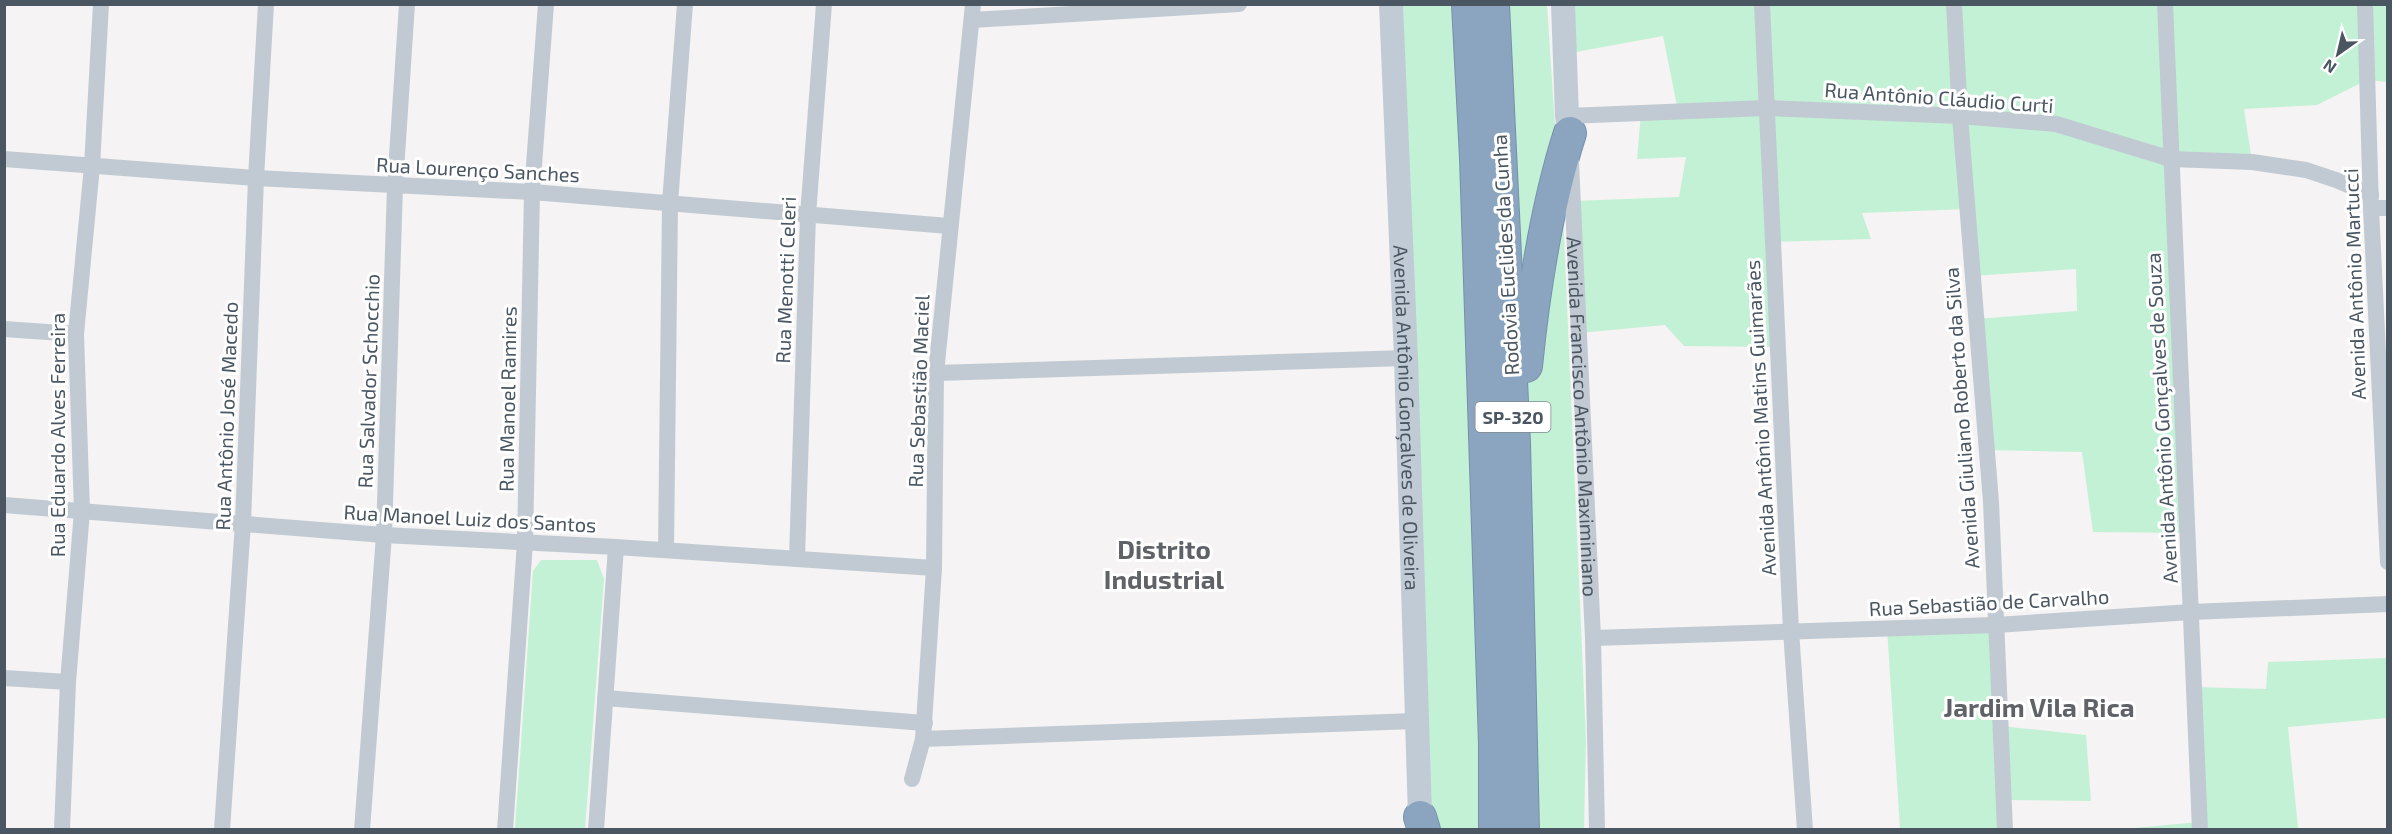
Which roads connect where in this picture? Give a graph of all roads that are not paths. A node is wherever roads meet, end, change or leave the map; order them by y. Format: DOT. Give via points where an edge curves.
graph roads {
  1 [pos="101,4"];
  2 [pos="266,4"];
  3 [pos="406,4"];
  4 [pos="546,4"];
  5 [pos="685,4"];
  6 [pos="824,4"];
  7 [pos="1239,4"];
  8 [pos="1391,4"];
  9 [pos="1468,4"];
  10 [pos="1493,4"];
  11 [pos="1563,4"];
  12 [pos="1762,4"];
  13 [pos="1954,4"];
  14 [pos="2164,4"];
  15 [pos="2365,4"];
  16 [pos="972,12"];
  17 [pos="1766,108"];
  18 [pos="1960,116"];
  19 [pos="1569,124"];
  20 [pos="4,159"];
  21 [pos="2171,159"];
  22 [pos="92,166"];
  23 [pos="256,178"];
  24 [pos="395,186"];
  25 [pos="532,192"];
  26 [pos="670,203"];
  27 [pos="2377,204"];
  28 [pos="808,214"];
  29 [pos="949,226"];
  30 [pos="4,329"];
  31 [pos="76,334"];
  32 [pos="1406,358"];
  33 [pos="936,373"];
  34 [pos="1514,443"];
  35 [pos="4,505"];
  36 [pos="82,510"];
  37 [pos="243,523"];
  38 [pos="384,535"];
  39 [pos="525,542"];
  40 [pos="616,547"];
  41 [pos="666,550"];
  42 [pos="797,558"];
  43 [pos="2388,561"];
  44 [pos="934,568"];
  45 [pos="2388,604"];
  46 [pos="2191,612"];
  47 [pos="1996,625"];
  48 [pos="1791,631"];
  49 [pos="1593,638"];
  50 [pos="4,678"];
  51 [pos="68,682"];
  52 [pos="605,698"];
  53 [pos="1415,721"];
  54 [pos="924,731"];
  55 [pos="912,779"];
  56 [pos="1421,825"];
  57 [pos="62,830"];
  58 [pos="222,830"];
  59 [pos="362,830"];
  60 [pos="505,830"];
  61 [pos="596,830"];
  62 [pos="1495,830"];
  63 [pos="1522,830"];
  64 [pos="1597,830"];
  65 [pos="1805,830"];
  66 [pos="2005,830"];
  67 [pos="2200,830"];
  1 -- 22 [label="street, Rua Eduardo Alves Ferreira"];
  2 -- 23 [label="street, Rua Antônio José Macedo"];
  3 -- 24 [label="street, Rua Salvador Schocchio"];
  4 -- 25 [label="street, Rua Manoel Ramires"];
  5 -- 26 [label="street"];
  6 -- 28 [label="street, Rua Menotti Celeri"];
  7 -- 16 [label="street"];
  8 -- 32 [label="main road, Avenida Antônio Gonçalves de Oliveira"];
  9 -- 62 [label="highway, Rodovia Euclides da Cunha / SP-320" via="1496,744"];
  10 -- 34 [label="highway, Rodovia Euclides da Cunha / SP-320"];
  11 -- 19 [label="main road, Avenida Francisco Antônio Maximiniano"];
  12 -- 17 [label="street, Avenida Antônio Matins Guimarães"];
  13 -- 18 [label="street, Avenida Giuliano Roberto da Silva"];
  14 -- 21 [label="street, Avenida Antônio Gonçalves de Souza"];
  15 -- 27 [label="street, Avenida Antônio Martucci"];
  16 -- 29 [label="street, Rua Sebastião Maciel"];
  17 -- 18 [label="street, Rua Antônio Cláudio Curti"];
  17 -- 19 [label="street, Rua Antônio Cláudio Curti"];
  17 -- 48 [label="street, Avenida Antônio Matins Guimarães"];
  18 -- 21 [label="street, Rua Antônio Cláudio Curti" via="2056,124"];
  18 -- 47 [label="street, Avenida Giuliano Roberto da Silva"];
  19 -- 34 [label="highway" via="1532,303"];
  19 -- 49 [label="street, Avenida Francisco Antônio Maximiniano"];
  20 -- 22 [label="street, Rua Lourenço Sanches"];
  21 -- 27 [label="street, Rua Antônio Cláudio Curti" via="2252,162 2306,170 2336,180"];
  21 -- 46 [label="street, Avenida Antônio Gonçalves de Souza"];
  22 -- 23 [label="street, Rua Lourenço Sanches"];
  22 -- 31 [label="street, Rua Eduardo Alves Ferreira"];
  23 -- 24 [label="street, Rua Lourenço Sanches"];
  23 -- 37 [label="street, Rua Antônio José Macedo"];
  24 -- 25 [label="street, Rua Lourenço Sanches"];
  24 -- 38 [label="street, Rua Salvador Schocchio"];
  25 -- 26 [label="street, Rua Lourenço Sanches"];
  25 -- 39 [label="street, Rua Manoel Ramires"];
  26 -- 28 [label="street, Rua Lourenço Sanches"];
  26 -- 41 [label="street"];
  27 -- 43 [label="street, Avenida Antônio Martucci"];
  28 -- 29 [label="street, Rua Lourenço Sanches"];
  28 -- 42 [label="street, Rua Menotti Celeri"];
  29 -- 33 [label="street, Rua Sebastião Maciel"];
  30 -- 31 [label="street"];
  31 -- 36 [label="street, Rua Eduardo Alves Ferreira"];
  32 -- 33 [label="street"];
  32 -- 53 [label="main road, Avenida Antônio Gonçalves de Oliveira"];
  33 -- 44 [label="street, Rua Sebastião Maciel"];
  34 -- 63 [label="highway, Rodovia Euclides da Cunha / SP-320"];
  35 -- 36 [label="street, Rua Manoel Luiz dos Santos"];
  36 -- 37 [label="street, Rua Manoel Luiz dos Santos"];
  36 -- 51 [label="street, Rua Eduardo Alves Ferreira"];
  37 -- 38 [label="street, Rua Manoel Luiz dos Santos"];
  37 -- 58 [label="street, Rua Antônio José Macedo"];
  38 -- 39 [label="street, Rua Manoel Luiz dos Santos"];
  38 -- 59 [label="street, Rua Salvador Schocchio"];
  39 -- 40 [label="street, Rua Manoel Luiz dos Santos"];
  39 -- 60 [label="street, Rua Manoel Ramires"];
  40 -- 41 [label="street, Rua Manoel Luiz dos Santos"];
  40 -- 52 [label="street"];
  41 -- 42 [label="street, Rua Manoel Luiz dos Santos"];
  42 -- 44 [label="street, Rua Manoel Luiz dos Santos"];
  44 -- 54 [label="street, Rua Sebastião Maciel"];
  45 -- 46 [label="street, Rua Sebastião de Carvalho"];
  46 -- 47 [label="street, Rua Sebastião de Carvalho"];
  46 -- 67 [label="street, Avenida Antônio Gonçalves de Souza"];
  47 -- 48 [label="street, Rua Sebastião de Carvalho"];
  47 -- 66 [label="street, Avenida Giuliano Roberto da Silva"];
  48 -- 49 [label="street, Rua Sebastião de Carvalho"];
  48 -- 65 [label="street, Avenida Antônio Matins Guimarães"];
  49 -- 64 [label="street, Avenida Francisco Antônio Maximiniano"];
  50 -- 51 [label="street"];
  51 -- 57 [label="street, Rua Eduardo Alves Ferreira"];
  52 -- 54 [label="street"];
  52 -- 61 [label="street"];
  53 -- 54 [label="street"];
  53 -- 56 [label="main road, Avenida Antônio Gonçalves de Oliveira"];
  54 -- 55 [label="street, Rua Sebastião Maciel"];
}
